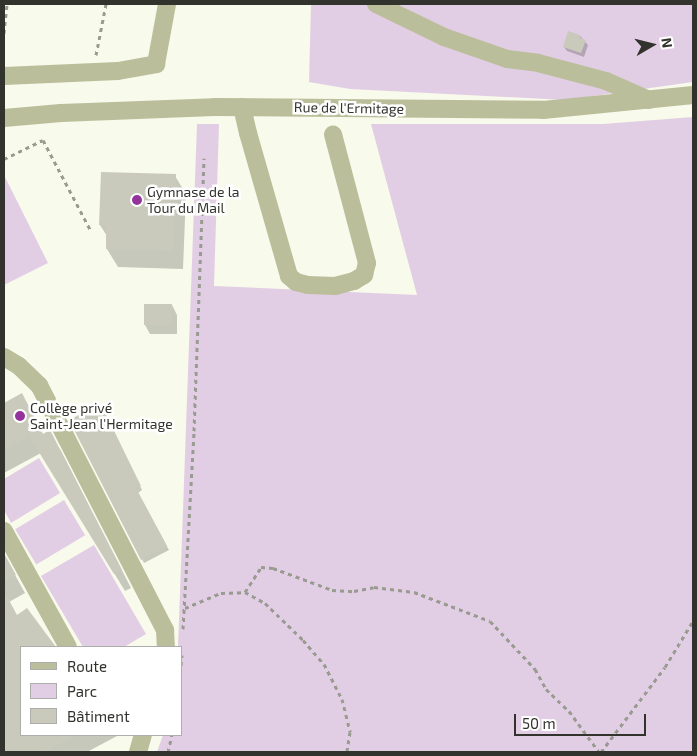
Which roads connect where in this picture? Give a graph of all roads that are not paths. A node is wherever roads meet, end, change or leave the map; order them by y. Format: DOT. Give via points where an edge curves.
graph roads {
  1 [pos="167,4"];
  2 [pos="376,4"];
  3 [pos="4,76"];
  4 [pos="693,95"];
  5 [pos="648,100"];
  6 [pos="242,107"];
  7 [pos="4,118"];
  8 [pos="333,134"];
  9 [pos="4,357"];
  10 [pos="4,531"];
  11 [pos="67,646"];
  12 [pos="166,646"];
  13 [pos="143,736"];
  14 [pos="138,752"];
  1 -- 3 [label="street" via="156,64 118,71"];
  2 -- 5 [label="street" via="444,37 507,59 538,63 606,82"];
  4 -- 5 [label="street, Rue de l'Ermitage"];
  5 -- 6 [label="street, Rue de l'Ermitage" via="497,111"];
  6 -- 7 [label="street, Rue de l'Ermitage"];
  6 -- 8 [label="street" via="289,276 308,285 335,286 354,281 364,275 367,262"];
  9 -- 12 [label="street" via="39,385 165,630"];
  10 -- 11 [label="street"];
  13 -- 14 [label="street"];
}
